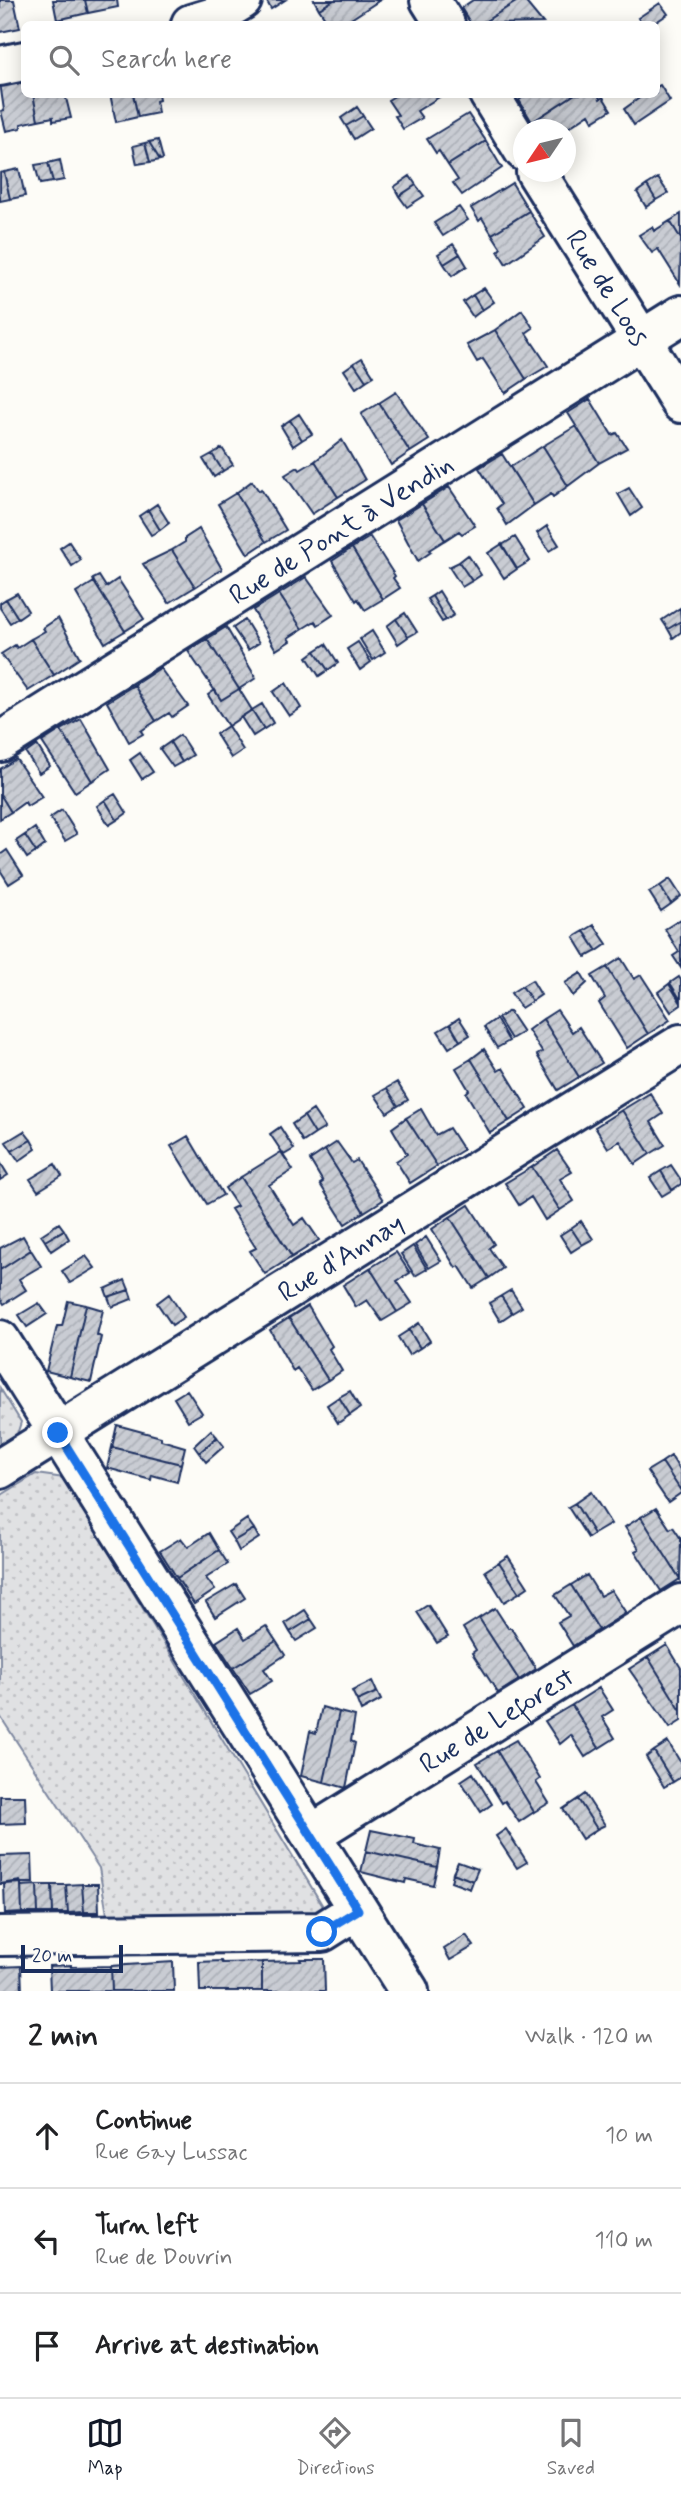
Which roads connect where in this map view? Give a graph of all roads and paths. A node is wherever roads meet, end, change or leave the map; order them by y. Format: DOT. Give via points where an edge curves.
graph roads {
  1 [pos="242,0"];
  2 [pos="430,0"];
  3 [pos="201,21"];
  4 [pos="443,21"];
  5 [pos="21,62"];
  6 [pos="0,66"];
  7 [pos="491,98"];
  8 [pos="513,134"];
  9 [pos="543,182"];
  10 [pos="681,314"];
  11 [pos="641,340"];
  12 [pos="681,403"];
  13 [pos="0,742"];
  14 [pos="681,1044"];
  15 [pos="0,1340"];
  16 [pos="58,1433"];
  17 [pos="0,1469"];
  18 [pos="681,1604"];
  19 [pos="312,1834"];
  20 [pos="358,1910"];
  21 [pos="0,1936"];
  22 [pos="409,1991"];
  1 -- 3 [label="street"];
  2 -- 4 [label="street"];
  5 -- 6 [label="street"];
  7 -- 8 [label="street"];
  9 -- 11 [label="street, Rue de Loos"];
  10 -- 11 [label="street, Rue de Pont à Vendin"];
  11 -- 12 [label="street, Rue de Loos"];
  11 -- 13 [label="street, Rue de Pont à Vendin"];
  14 -- 16 [label="street, Rue d'Annay"];
  15 -- 16 [label="street"];
  16 -- 17 [label="street, Rue d'Annay"];
  16 -- 19 [label="street"];
  18 -- 19 [label="street, Rue de Leforest"];
  19 -- 20 [label="street"];
  20 -- 21 [label="street" via="322,1932"];
  20 -- 22 [label="street"];
}
